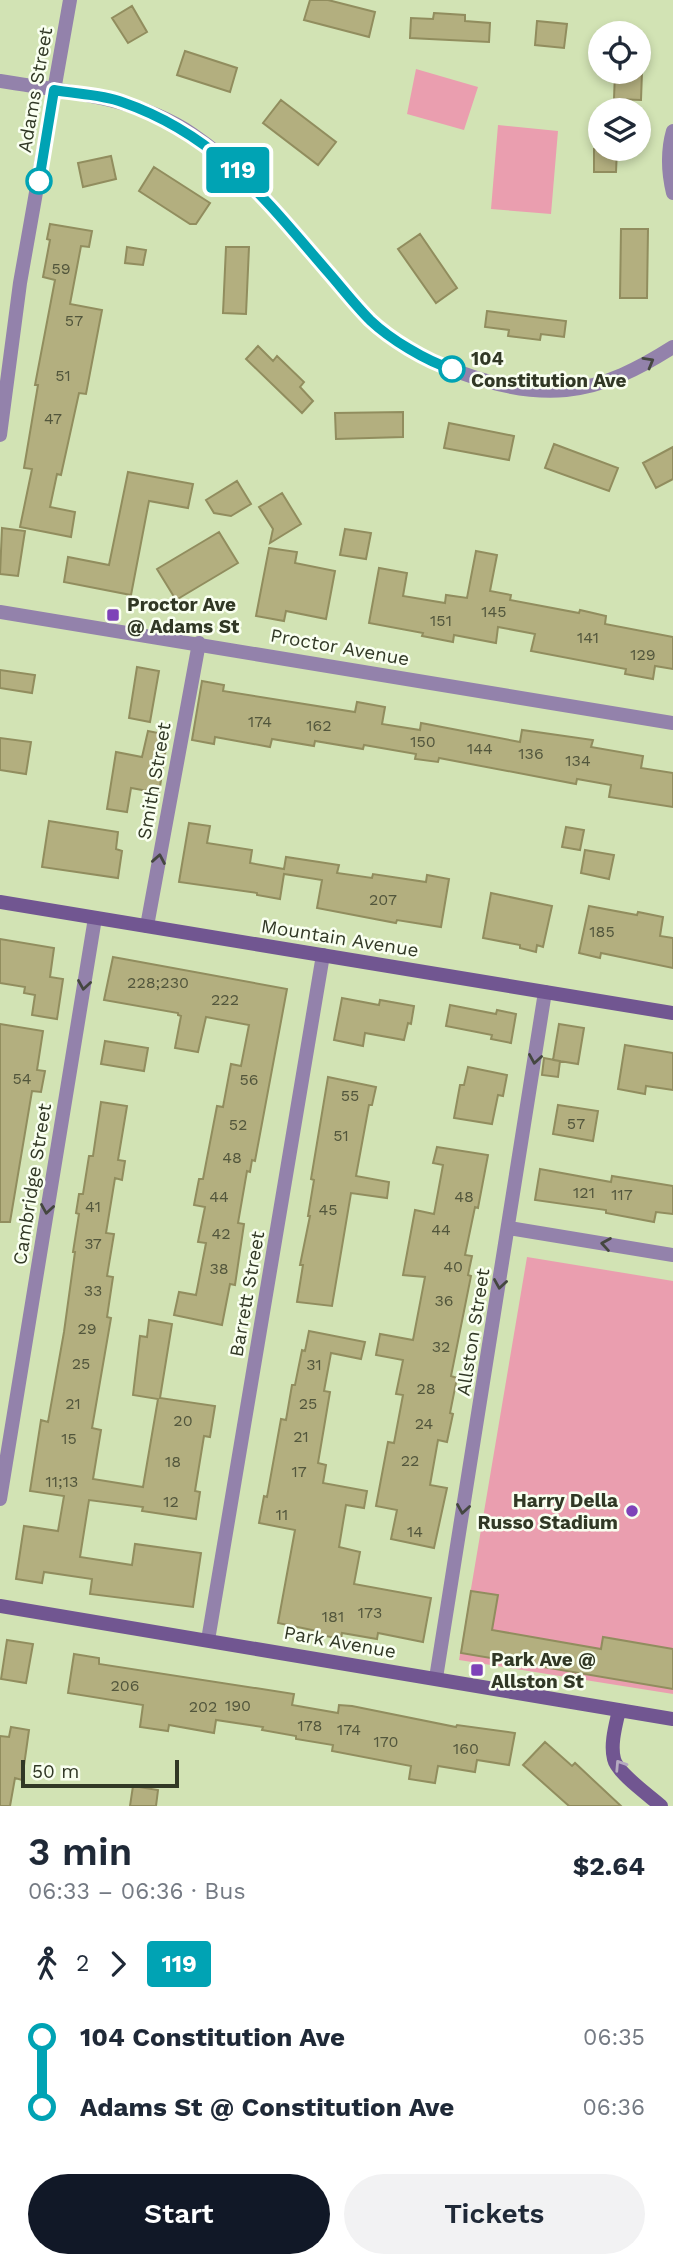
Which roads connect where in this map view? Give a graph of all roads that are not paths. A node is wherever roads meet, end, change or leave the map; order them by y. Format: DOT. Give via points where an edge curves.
graph roads {
  1 [pos="69,0"];
  2 [pos="0,81"];
  3 [pos="54,90"];
  4 [pos="673,131"];
  5 [pos="673,193"];
  6 [pos="673,347"];
  7 [pos="0,435"];
  8 [pos="0,612"];
  9 [pos="199,643"];
  10 [pos="673,723"];
  11 [pos="0,902"];
  12 [pos="95,918"];
  13 [pos="146,926"];
  14 [pos="323,955"];
  15 [pos="545,992"];
  16 [pos="673,1013"];
  17 [pos="509,1228"];
  18 [pos="673,1255"];
  19 [pos="0,1499"];
  20 [pos="0,1606"];
  21 [pos="208,1640"];
  22 [pos="436,1678"];
  23 [pos="619,1710"];
  24 [pos="673,1719"];
  25 [pos="661,1806"];
  1 -- 3 [label="street, Adams Street"];
  2 -- 3 [label="street"];
  3 -- 6 [label="street, one-way" via="120,101 193,135 234,167 372,321 437,364 497,383 566,390 632,372"];
  3 -- 7 [label="street, Adams Street" via="20,283"];
  4 -- 5 [label="street" via="668,166"];
  8 -- 9 [label="street, Proctor Avenue"];
  9 -- 10 [label="street, Proctor Avenue"];
  13 -- 9 [label="street, Smith Street, one-way"];
  11 -- 12 [label="street, Mountain Avenue"];
  12 -- 13 [label="street, Mountain Avenue"];
  12 -- 19 [label="street, Cambridge Street, one-way"];
  13 -- 14 [label="street, Mountain Avenue"];
  14 -- 15 [label="street, Mountain Avenue"];
  14 -- 21 [label="street, Barrett Street"];
  15 -- 16 [label="street, Mountain Avenue"];
  15 -- 17 [label="street, Allston Street, one-way"];
  18 -- 17 [label="street, one-way"];
  17 -- 22 [label="street, Allston Street, one-way"];
  20 -- 21 [label="street, Park Avenue"];
  21 -- 22 [label="street, Park Avenue"];
  22 -- 23 [label="street, Park Avenue"];
  23 -- 24 [label="street, Park Avenue"];
  25 -- 23 [label="street, one-way" via="614,1761"];
}
